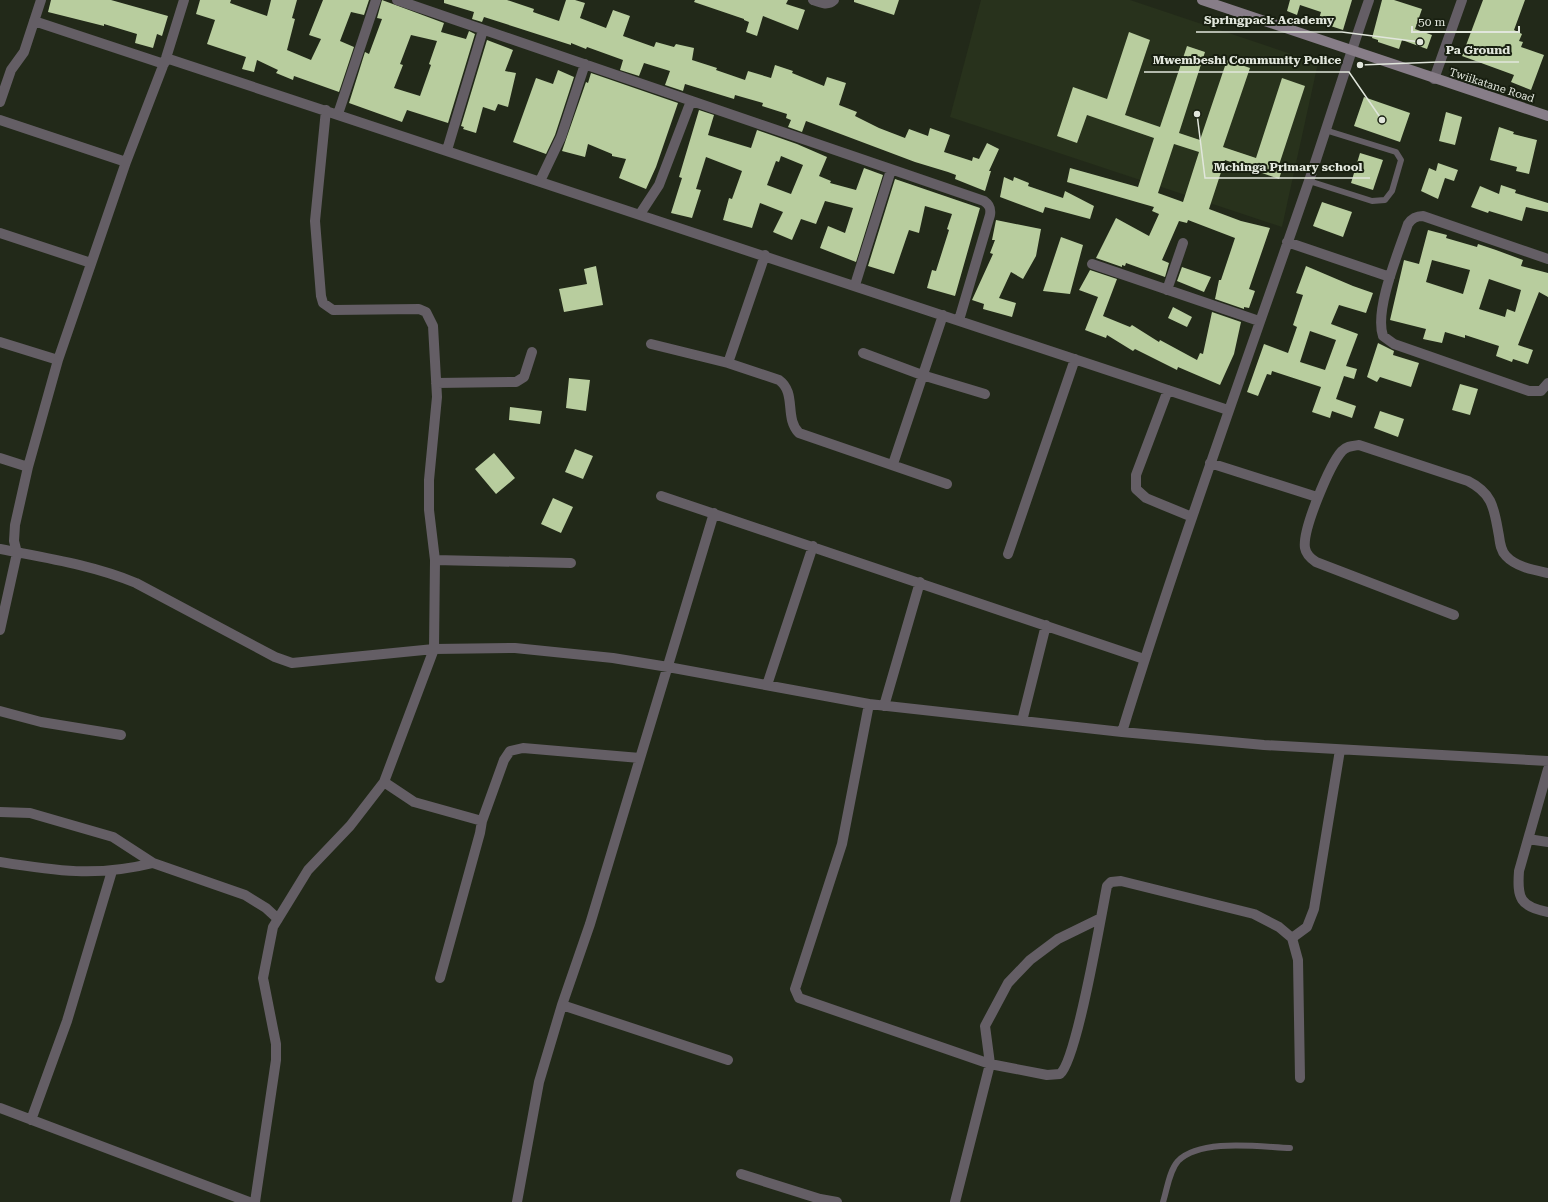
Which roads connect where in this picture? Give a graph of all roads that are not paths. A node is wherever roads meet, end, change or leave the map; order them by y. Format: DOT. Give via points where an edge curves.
graph roads {
  1 [pos="41,0"];
  2 [pos="184,0"];
  3 [pos="376,0"];
  4 [pos="397,0"];
  5 [pos="813,0"];
  6 [pos="834,0"];
  7 [pos="1202,0"];
  8 [pos="1369,0"];
  9 [pos="1462,0"];
  10 [pos="34,21"];
  11 [pos="483,30"];
  12 [pos="1352,51"];
  13 [pos="165,61"];
  14 [pos="585,64"];
  15 [pos="1434,79"];
  16 [pos="691,101"];
  17 [pos="0,102"];
  18 [pos="326,110"];
  19 [pos="338,114"];
  20 [pos="1548,116"];
  21 [pos="0,120"];
  22 [pos="1326,130"];
  23 [pos="447,150"];
  24 [pos="126,162"];
  25 [pos="891,170"];
  26 [pos="540,181"];
  27 [pos="1309,181"];
  28 [pos="640,214"];
  29 [pos="0,234"];
  30 [pos="1287,242"];
  31 [pos="1183,243"];
  32 [pos="765,255"];
  33 [pos="1548,259"];
  34 [pos="91,263"];
  35 [pos="1092,264"];
  36 [pos="1390,277"];
  37 [pos="855,285"];
  38 [pos="1167,290"];
  39 [pos="943,315"];
  40 [pos="959,320"];
  41 [pos="1259,322"];
  42 [pos="0,342"];
  43 [pos="651,344"];
  44 [pos="532,352"];
  45 [pos="863,353"];
  46 [pos="1075,359"];
  47 [pos="58,360"];
  48 [pos="728,363"];
  49 [pos="922,375"];
  50 [pos="436,383"];
  51 [pos="1548,383"];
  52 [pos="1168,390"];
  53 [pos="985,394"];
  54 [pos="1228,410"];
  55 [pos="0,458"];
  56 [pos="1210,462"];
  57 [pos="892,464"];
  58 [pos="28,467"];
  59 [pos="947,484"];
  60 [pos="661,496"];
  61 [pos="1318,497"];
  62 [pos="714,514"];
  63 [pos="1192,517"];
  64 [pos="813,546"];
  65 [pos="0,550"];
  66 [pos="17,553"];
  67 [pos="1008,554"];
  68 [pos="435,560"];
  69 [pos="571,563"];
  70 [pos="1548,573"];
  71 [pos="920,582"];
  72 [pos="1454,615"];
  73 [pos="1046,625"];
  74 [pos="0,630"];
  75 [pos="434,649"];
  76 [pos="1144,659"];
  77 [pos="668,666"];
  78 [pos="767,685"];
  79 [pos="869,704"];
  80 [pos="884,706"];
  81 [pos="0,711"];
  82 [pos="1022,721"];
  83 [pos="1122,732"];
  84 [pos="121,735"];
  85 [pos="1340,750"];
  86 [pos="640,758"];
  87 [pos="1548,761"];
  88 [pos="1548,769"];
  89 [pos="384,782"];
  90 [pos="0,812"];
  91 [pos="482,821"];
  92 [pos="1528,839"];
  93 [pos="1548,842"];
  94 [pos="0,862"];
  95 [pos="152,863"];
  96 [pos="112,871"];
  97 [pos="1548,912"];
  98 [pos="1101,918"];
  99 [pos="278,919"];
  100 [pos="1292,938"];
  101 [pos="440,978"];
  102 [pos="562,1005"];
  103 [pos="728,1060"];
  104 [pos="990,1064"];
  105 [pos="1300,1078"];
  106 [pos="0,1108"];
  107 [pos="31,1120"];
  108 [pos="1290,1148"];
  109 [pos="741,1174"];
  110 [pos="249,1202"];
  111 [pos="255,1202"];
  112 [pos="517,1202"];
  113 [pos="837,1202"];
  114 [pos="955,1202"];
  115 [pos="1163,1202"];
  1 -- 10 [label="street"];
  2 -- 13 [label="street"];
  3 -- 19 [label="street"];
  4 -- 11 [label="street"];
  5 -- 6 [label="street" via="826,4"];
  7 -- 12 [label="main road, Twiikatane Road"];
  8 -- 12 [label="street"];
  9 -- 15 [label="street"];
  10 -- 13 [label="street"];
  10 -- 17 [label="street" via="24,52 11,70"];
  11 -- 14 [label="street"];
  11 -- 23 [label="street"];
  12 -- 15 [label="main road, Twiikatane Road"];
  12 -- 22 [label="street"];
  13 -- 18 [label="street"];
  13 -- 24 [label="street"];
  14 -- 16 [label="street"];
  14 -- 26 [label="street" via="561,138"];
  15 -- 20 [label="main road, Twiikatane Road"];
  16 -- 25 [label="street"];
  16 -- 28 [label="street" via="658,185"];
  18 -- 19 [label="street"];
  18 -- 50 [label="street" via="315,220 323,303 333,310 412,308 426,312 433,326"];
  19 -- 23 [label="street"];
  21 -- 24 [label="street"];
  22 -- 27 [label="street"];
  22 -- 27 [label="lane" via="1396,152 1401,160 1392,191 1385,200 1372,201"];
  23 -- 26 [label="street"];
  24 -- 34 [label="street"];
  25 -- 37 [label="street"];
  25 -- 40 [label="street" via="989,204 990,215"];
  26 -- 28 [label="street"];
  27 -- 30 [label="street"];
  28 -- 32 [label="street"];
  29 -- 34 [label="street"];
  30 -- 36 [label="street"];
  30 -- 41 [label="street"];
  31 -- 38 [label="street"];
  32 -- 37 [label="street"];
  32 -- 48 [label="street"];
  33 -- 36 [label="street" via="1418,216 1412,218 1408,224"];
  34 -- 47 [label="street"];
  35 -- 38 [label="street"];
  36 -- 51 [label="street" via="1381,322 1383,336 1388,341 1529,391 1541,391"];
  37 -- 39 [label="street"];
  38 -- 41 [label="street"];
  39 -- 40 [label="street"];
  39 -- 49 [label="street"];
  40 -- 46 [label="street"];
  41 -- 54 [label="street"];
  42 -- 47 [label="street"];
  43 -- 48 [label="street"];
  44 -- 50 [label="street" via="524,377 516,382"];
  45 -- 49 [label="street"];
  46 -- 52 [label="street"];
  46 -- 67 [label="street"];
  47 -- 58 [label="street"];
  48 -- 57 [label="street" via="784,384 789,395 792,423 799,433"];
  49 -- 53 [label="street"];
  49 -- 57 [label="street"];
  50 -- 68 [label="street" via="429,510"];
  52 -- 54 [label="street"];
  52 -- 63 [label="street" via="1136,476 1136,489 1146,498"];
  54 -- 56 [label="street"];
  55 -- 58 [label="street"];
  56 -- 61 [label="street"];
  56 -- 63 [label="street"];
  57 -- 59 [label="street"];
  58 -- 66 [label="street" via="15,525 14,540"];
  60 -- 62 [label="street"];
  61 -- 70 [label="street" via="1341,452 1346,447 1359,445 1468,481 1488,496 1494,508 1500,548 1506,556 1516,564"];
  61 -- 72 [label="street" via="1305,541 1307,553 1311,558 1323,565"];
  62 -- 64 [label="street"];
  62 -- 77 [label="street"];
  63 -- 76 [label="street"];
  64 -- 71 [label="street"];
  64 -- 78 [label="street"];
  65 -- 66 [label="street"];
  66 -- 74 [label="street"];
  66 -- 75 [label="street" via="96,568 136,583 282,661"];
  68 -- 69 [label="street"];
  68 -- 75 [label="street"];
  71 -- 73 [label="street"];
  71 -- 80 [label="street"];
  73 -- 76 [label="street"];
  73 -- 82 [label="street"];
  75 -- 77 [label="street" via="515,648"];
  75 -- 89 [label="street"];
  76 -- 83 [label="street"];
  77 -- 78 [label="street"];
  77 -- 86 [label="street"];
  78 -- 79 [label="street"];
  79 -- 80 [label="street"];
  79 -- 104 [label="street" via="842,844 794,989 799,998 811,1003"];
  80 -- 82 [label="street"];
  81 -- 84 [label="street" via="34,720"];
  82 -- 83 [label="street"];
  83 -- 85 [label="street" via="1188,740"];
  85 -- 87 [label="street"];
  85 -- 100 [label="street" via="1314,909 1307,927"];
  86 -- 91 [label="street" via="515,749 510,751 504,760"];
  86 -- 102 [label="street" via="590,924"];
  88 -- 92 [label="street"];
  89 -- 91 [label="street" via="414,802"];
  89 -- 99 [label="street" via="350,826 308,870"];
  90 -- 95 [label="street" via="30,813 113,837"];
  91 -- 101 [label="street"];
  92 -- 93 [label="street"];
  92 -- 97 [label="street" via="1519,871 1519,892 1522,901 1528,906"];
  94 -- 96 [label="street" via="69,871"];
  95 -- 96 [label="street"];
  95 -- 99 [label="street" via="245,895"];
  96 -- 107 [label="street" via="67,1021"];
  98 -- 100 [label="street" via="1107,886 1111,882 1121,881 1254,914 1279,927"];
  98 -- 104 [label="street" via="1058,939 1030,960 1008,983 985,1026"];
  98 -- 104 [label="street" via="1080,1016 1064,1070 1060,1074 1047,1075"];
  99 -- 111 [label="street" via="270,938 263,968 264,990 277,1052"];
  100 -- 105 [label="street" via="1298,960"];
  102 -- 103 [label="street"];
  102 -- 112 [label="street" via="540,1082"];
  104 -- 114 [label="street"];
  106 -- 107 [label="street"];
  107 -- 110 [label="street"];
  108 -- 115 [label="lane" via="1216,1145 1192,1153 1178,1162"];
  109 -- 113 [label="street"];
}
